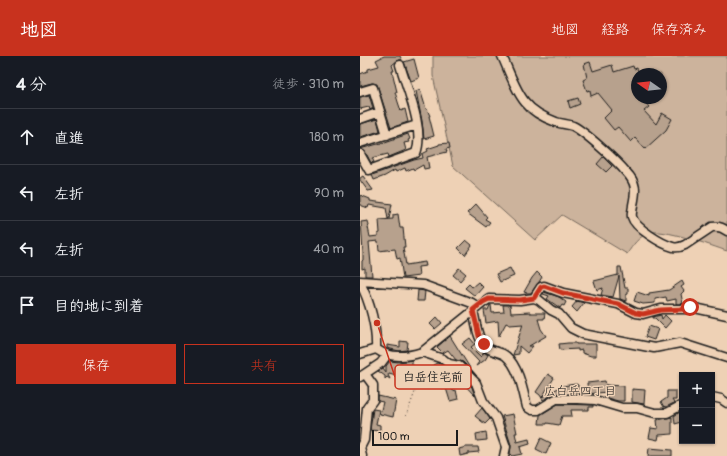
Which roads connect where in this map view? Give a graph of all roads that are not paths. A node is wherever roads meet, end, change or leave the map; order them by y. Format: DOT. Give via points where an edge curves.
graph roads {
  1 [pos="502,56"];
  2 [pos="400,65"];
  3 [pos="360,92"];
  4 [pos="380,112"];
  5 [pos="360,119"];
  6 [pos="417,126"];
  7 [pos="387,135"];
  8 [pos="360,143"];
  9 [pos="360,154"];
  10 [pos="363,165"];
  11 [pos="727,231"];
  12 [pos="360,282"];
  13 [pos="534,298"];
  14 [pos="476,308"];
  15 [pos="727,315"];
  16 [pos="376,349"];
  17 [pos="422,352"];
  18 [pos="360,354"];
  19 [pos="387,355"];
  20 [pos="727,358"];
  21 [pos="363,375"];
  22 [pos="715,398"];
  23 [pos="727,403"];
  24 [pos="679,407"];
  25 [pos="362,456"];
  26 [pos="504,456"];
  1 -- 11 [label="street" via="519,93 533,110 556,122 574,127 588,136 627,172 636,188 632,215 639,227 673,247 685,246 712,227 717,226"];
  2 -- 6 [label="street"];
  3 -- 4 [label="street" via="373,88"];
  4 -- 5 [label="street"];
  4 -- 7 [label="street"];
  6 -- 7 [label="street"];
  6 -- 10 [label="street" via="419,146 416,153 369,170"];
  7 -- 8 [label="street"];
  9 -- 10 [label="street"];
  12 -- 14 [label="street" via="423,285 472,303"];
  12 -- 16 [label="street" via="366,295 376,338"];
  13 -- 14 [label="street" via="489,299"];
  13 -- 15 [label="street" via="544,286 563,293 618,304 636,313 690,307"];
  13 -- 20 [label="street" via="559,314 571,328 583,334 648,347 686,344"];
  14 -- 17 [label="street"];
  14 -- 24 [label="street" via="479,336 487,348 507,356 521,382 527,407 532,410 538,410 556,399 595,400 654,414 668,413"];
  16 -- 18 [label="street"];
  16 -- 19 [label="street"];
  17 -- 19 [label="street" via="394,357"];
  17 -- 26 [label="street" via="459,366 476,383 483,401 496,418 506,447"];
  19 -- 21 [label="street" via="382,363"];
  21 -- 25 [label="street" via="373,385 373,400 367,408 365,418 364,440 360,448"];
  22 -- 23 [label="street"];
}
